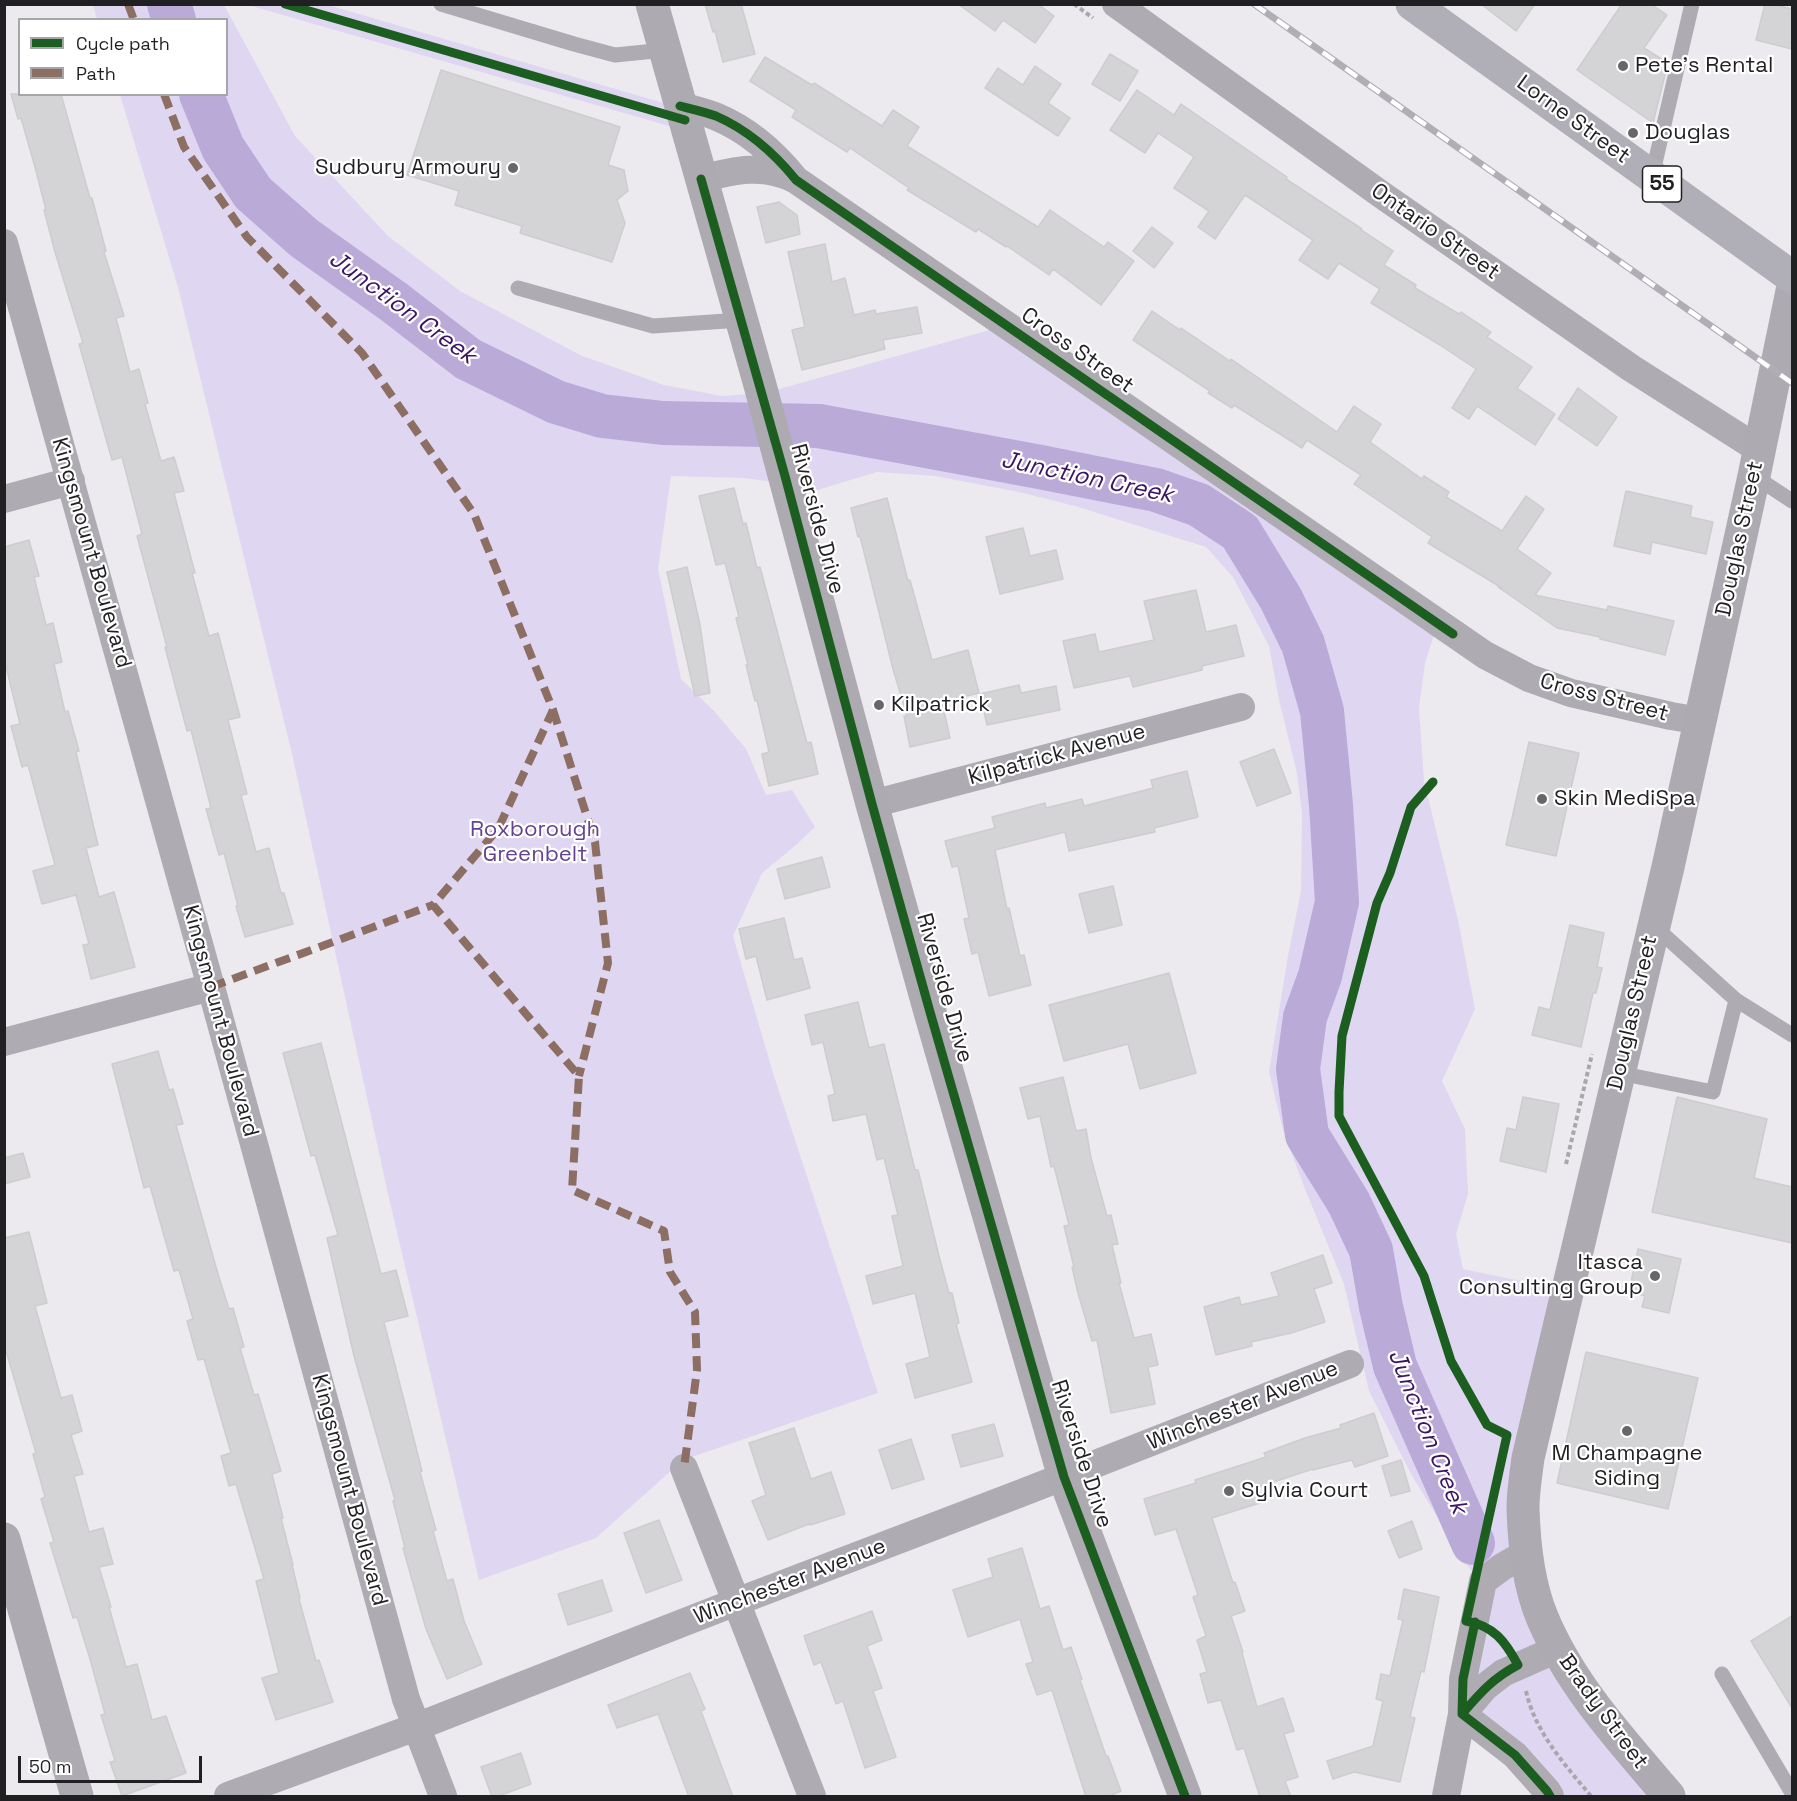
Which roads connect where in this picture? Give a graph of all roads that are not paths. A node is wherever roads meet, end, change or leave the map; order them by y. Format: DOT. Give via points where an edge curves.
graph roads {
  1 [pos="441,4"];
  2 [pos="652,4"];
  3 [pos="1116,4"];
  4 [pos="1412,4"];
  5 [pos="1692,4"];
  6 [pos="665,50"];
  7 [pos="680,106"];
  8 [pos="1652,176"];
  9 [pos="701,179"];
  10 [pos="796,180"];
  11 [pos="4,243"];
  12 [pos="1792,277"];
  13 [pos="518,288"];
  14 [pos="1792,291"];
  15 [pos="741,320"];
  16 [pos="1757,463"];
  17 [pos="71,481"];
  18 [pos="4,499"];
  19 [pos="1792,501"];
  20 [pos="1241,707"];
  21 [pos="1701,721"];
  22 [pos="872,804"];
  23 [pos="1654,926"];
  24 [pos="211,987"];
  25 [pos="1736,1000"];
  26 [pos="1792,1035"];
  27 [pos="4,1042"];
  28 [pos="1619,1073"];
  29 [pos="1350,1364"];
  30 [pos="684,1468"];
  31 [pos="1064,1477"];
  32 [pos="4,1539"];
  33 [pos="1526,1553"];
  34 [pos="736,1602"];
  35 [pos="1557,1648"];
  36 [pos="1722,1674"];
  37 [pos="1462,1714"];
  38 [pos="416,1727"];
  39 [pos="1792,1792"];
  40 [pos="77,1797"];
  41 [pos="228,1797"];
  42 [pos="443,1797"];
  43 [pos="812,1797"];
  44 [pos="1185,1797"];
  45 [pos="1446,1797"];
  46 [pos="1550,1797"];
  47 [pos="1669,1797"];
  1 -- 6 [label="lane" via="615,55"];
  2 -- 6 [label="street, Riverside Drive"];
  3 -- 16 [label="street, Ontario Street" via="1631,369"];
  4 -- 8 [label="main road, Lorne Street / 55"];
  5 -- 8 [label="lane"];
  6 -- 7 [label="street, Riverside Drive"];
  7 -- 9 [label="street, Riverside Drive"];
  7 -- 10 [label="street, Cross Street" via="730,123 765,147"];
  8 -- 12 [label="main road, Lorne Street / 55"];
  9 -- 10 [label="street, Cross Street" via="748,169"];
  9 -- 15 [label="street, Riverside Drive"];
  10 -- 21 [label="street, Cross Street" via="1485,655 1529,678 1571,693"];
  11 -- 17 [label="street, Kingsmount Boulevard"];
  13 -- 15 [label="lane" via="654,326"];
  14 -- 16 [label="street, Douglas Street"];
  15 -- 22 [label="street, Riverside Drive"];
  16 -- 19 [label="lane"];
  16 -- 21 [label="street, Douglas Street"];
  17 -- 18 [label="street"];
  17 -- 24 [label="street, Kingsmount Boulevard"];
  20 -- 22 [label="street, Kilpatrick Avenue"];
  21 -- 23 [label="street, Douglas Street"];
  22 -- 31 [label="street, Riverside Drive"];
  23 -- 25 [label="lane"];
  23 -- 28 [label="street, Douglas Street"];
  24 -- 27 [label="street"];
  24 -- 38 [label="street, Kingsmount Boulevard"];
  25 -- 26 [label="lane"];
  25 -- 28 [label="lane" via="1713,1092"];
  28 -- 33 [label="street, Douglas Street" via="1528,1458 1523,1506"];
  29 -- 31 [label="street, Winchester Avenue"];
  30 -- 34 [label="street"];
  31 -- 34 [label="street, Winchester Avenue"];
  31 -- 44 [label="street, Riverside Drive"];
  32 -- 40 [label="street"];
  33 -- 35 [label="street, Brady Street" via="1541,1615"];
  33 -- 37 [label="street" via="1484,1581 1463,1678"];
  34 -- 38 [label="street, Winchester Avenue"];
  34 -- 43 [label="street"];
  35 -- 37 [label="street" via="1503,1673"];
  35 -- 47 [label="street, Brady Street" via="1590,1700"];
  36 -- 39 [label="lane"];
  37 -- 45 [label="street"];
  37 -- 46 [label="street" via="1515,1755"];
  38 -- 41 [label="street, Winchester Avenue"];
  38 -- 42 [label="street, Kingsmount Boulevard"];
}
